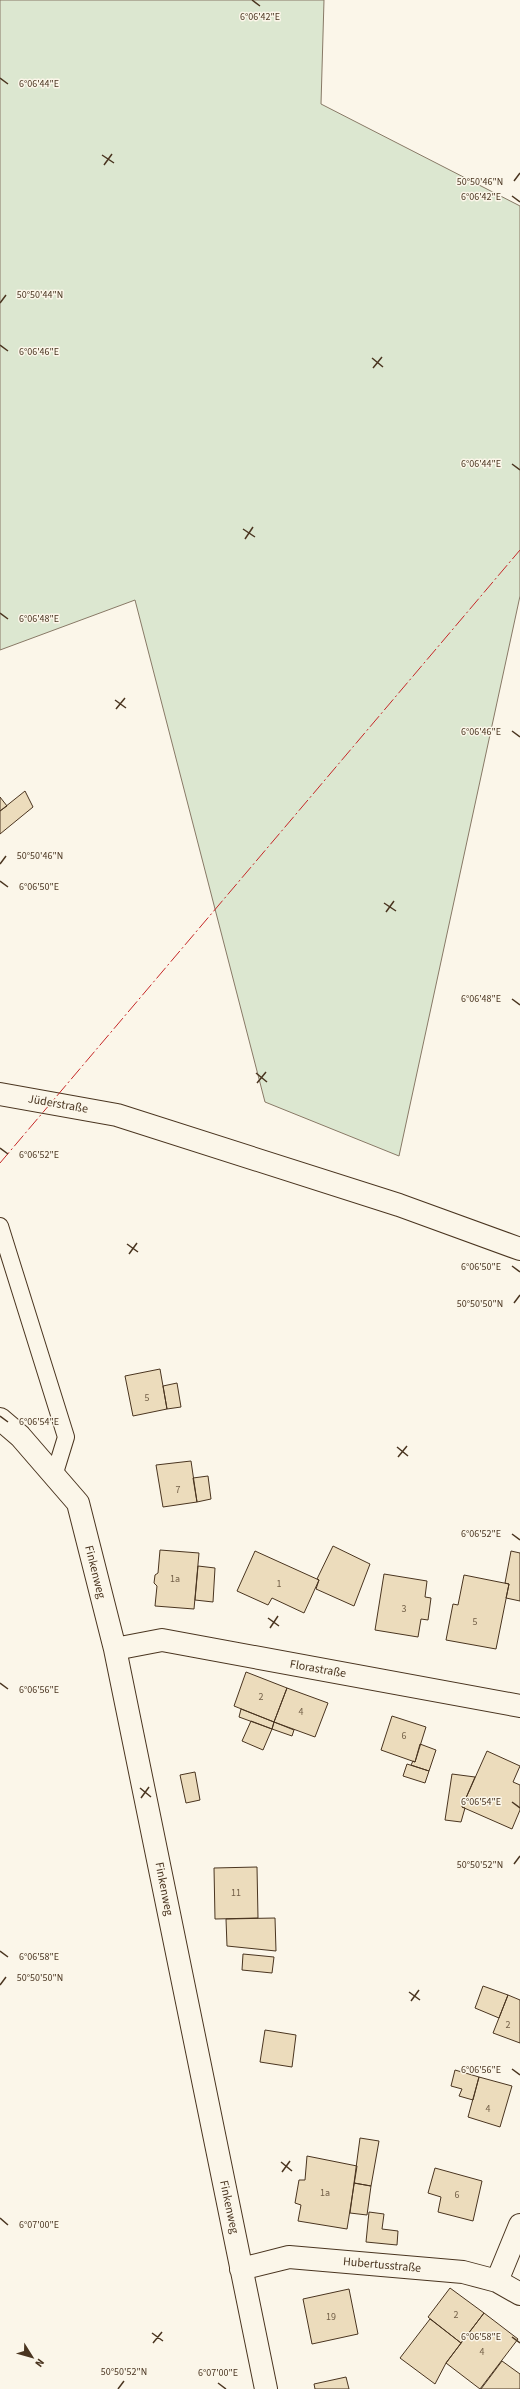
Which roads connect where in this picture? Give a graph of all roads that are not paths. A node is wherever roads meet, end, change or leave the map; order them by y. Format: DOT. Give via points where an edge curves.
graph roads {
  1 [pos="0,1094"];
  2 [pos="0,1226"];
  3 [pos="520,1249"];
  4 [pos="0,1419"];
  5 [pos="54,1476"];
  6 [pos="115,1650"];
  7 [pos="520,1706"];
  8 [pos="520,2225"];
  9 [pos="241,2268"];
  10 [pos="497,2281"];
  11 [pos="520,2294"];
  12 [pos="266,2389"];
  1 -- 3 [label="street, Jüderstraße" via="117,1115 399,1205"];
  2 -- 5 [label="lane" via="66,1437"];
  4 -- 5 [label="street, Finkenweg" via="20,1436"];
  5 -- 6 [label="street, Finkenweg" via="78,1503"];
  6 -- 7 [label="street, Florastraße" via="162,1640"];
  6 -- 9 [label="street, Finkenweg"];
  8 -- 10 [label="street"];
  9 -- 10 [label="street, Hubertusstraße" via="289,2258 463,2272"];
  9 -- 12 [label="street, Finkenweg"];
  10 -- 11 [label="street, Hubertusstraße"];
}
